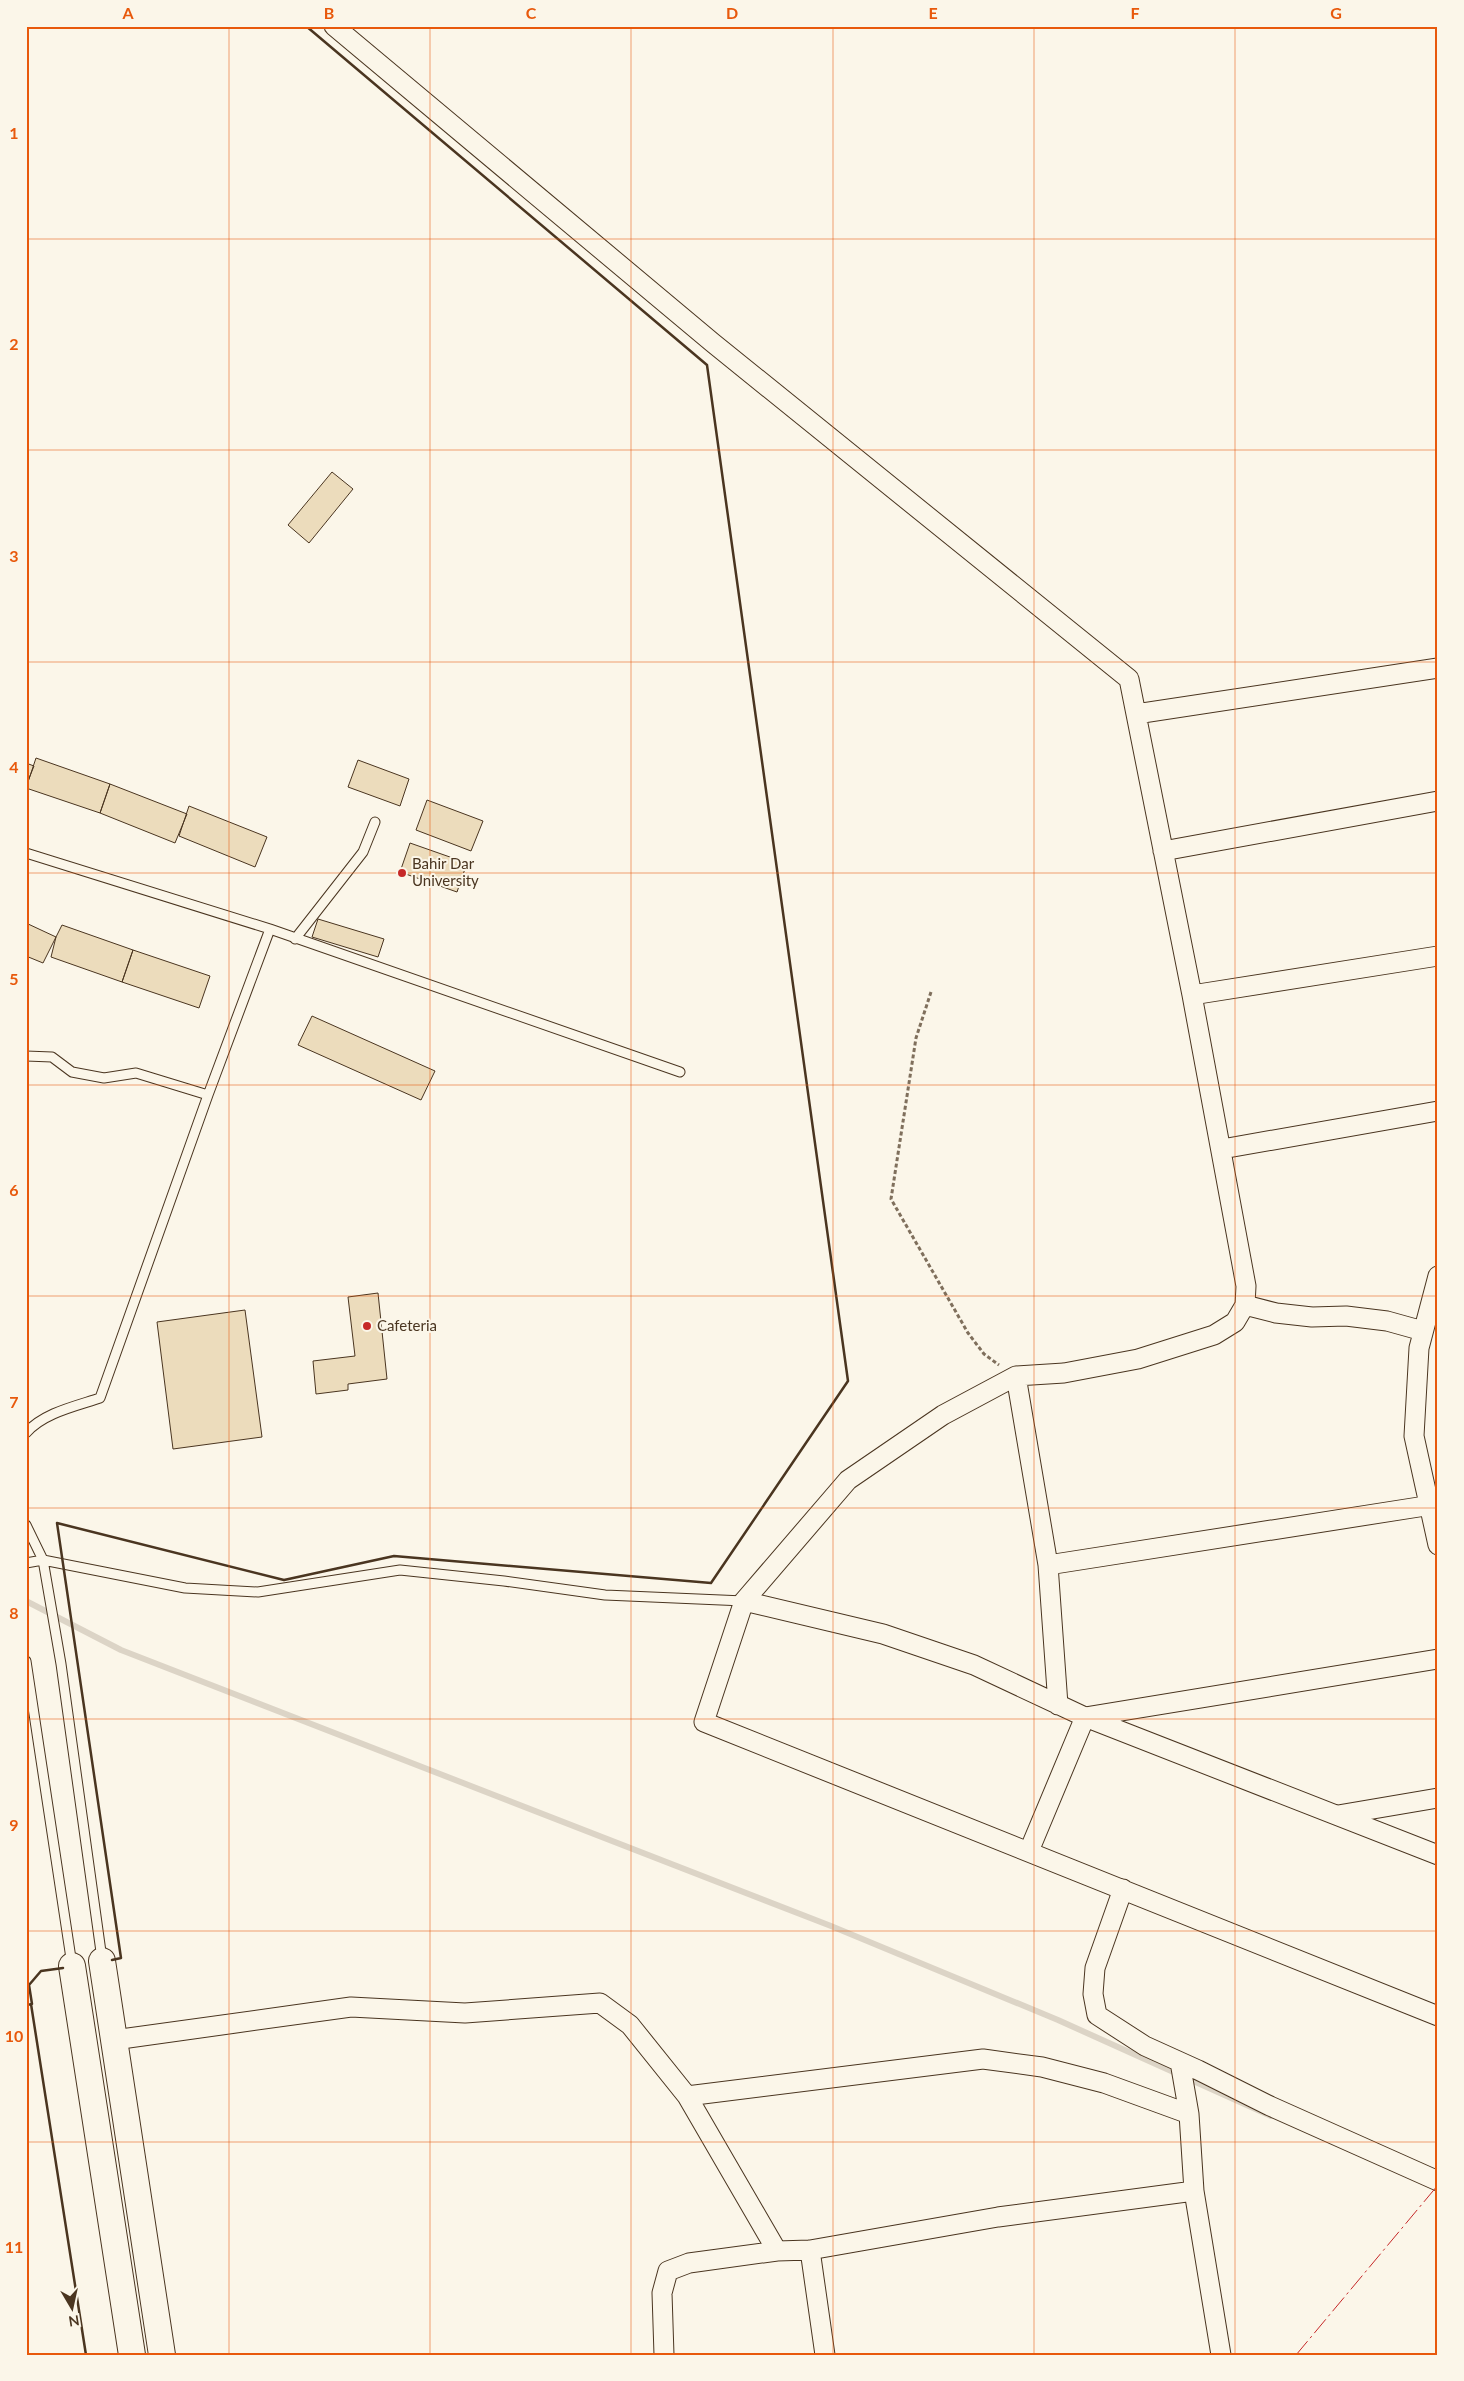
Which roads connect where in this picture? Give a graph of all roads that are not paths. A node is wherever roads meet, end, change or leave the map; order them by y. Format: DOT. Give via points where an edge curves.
graph roads {
  1 [pos="334,26"];
  2 [pos="1438,668"];
  3 [pos="1136,714"];
  4 [pos="1438,801"];
  5 [pos="375,822"];
  6 [pos="1163,851"];
  7 [pos="26,853"];
  8 [pos="270,930"];
  9 [pos="295,939"];
  10 [pos="1438,956"];
  11 [pos="1192,995"];
  12 [pos="26,1056"];
  13 [pos="680,1072"];
  14 [pos="208,1095"];
  15 [pos="1438,1111"];
  16 [pos="1222,1150"];
  17 [pos="1438,1276"];
  18 [pos="1246,1305"];
  19 [pos="1423,1331"];
  20 [pos="1016,1376"];
  21 [pos="26,1433"];
  22 [pos="1433,1505"];
  23 [pos="26,1525"];
  24 [pos="1438,1545"];
  25 [pos="43,1560"];
  26 [pos="26,1563"];
  27 [pos="1048,1565"];
  28 [pos="744,1601"];
  29 [pos="1438,1659"];
  30 [pos="26,1661"];
  31 [pos="29,1700"];
  32 [pos="1058,1705"];
  33 [pos="1085,1717"];
  34 [pos="1438,1798"];
  35 [pos="1338,1815"];
  36 [pos="1029,1851"];
  37 [pos="1438,1855"];
  38 [pos="1123,1889"];
  39 [pos="102,1961"];
  40 [pos="72,1966"];
  41 [pos="1438,2016"];
  42 [pos="114,2040"];
  43 [pos="1181,2065"];
  44 [pos="687,2096"];
  45 [pos="1189,2114"];
  46 [pos="1438,2181"];
  47 [pos="1194,2191"];
  48 [pos="810,2250"];
  49 [pos="777,2251"];
  50 [pos="132,2355"];
  51 [pos="162,2355"];
  52 [pos="664,2355"];
  53 [pos="825,2355"];
  54 [pos="1221,2355"];
  1 -- 3 [label="street" via="713,344 1129,679"];
  2 -- 3 [label="street"];
  3 -- 6 [label="street"];
  4 -- 6 [label="street"];
  5 -- 9 [label="lane" via="363,852"];
  6 -- 11 [label="street"];
  7 -- 8 [label="lane"];
  8 -- 9 [label="lane"];
  8 -- 14 [label="lane"];
  9 -- 13 [label="lane"];
  10 -- 11 [label="street"];
  11 -- 16 [label="street"];
  12 -- 14 [label="lane" via="52,1057 72,1072 104,1078 136,1073"];
  14 -- 21 [label="lane" via="100,1398 63,1410 32,1426"];
  15 -- 16 [label="street"];
  16 -- 18 [label="street" via="1246,1286"];
  17 -- 19 [label="street"];
  18 -- 19 [label="street" via="1276,1313 1387,1321"];
  18 -- 20 [label="street" via="1235,1322 1214,1335 1138,1359 1064,1373"];
  19 -- 22 [label="street" via="1419,1348 1414,1436"];
  20 -- 27 [label="street"];
  20 -- 28 [label="street" via="944,1415 848,1480"];
  22 -- 24 [label="street"];
  22 -- 27 [label="street"];
  23 -- 25 [label="lane"];
  25 -- 26 [label="lane"];
  25 -- 28 [label="lane" via="185,1588 258,1592 400,1570 605,1595"];
  25 -- 39 [label="lane" via="61,1664"];
  27 -- 32 [label="street"];
  28 -- 32 [label="street" via="892,1637 974,1665"];
  28 -- 36 [label="street" via="704,1722"];
  29 -- 33 [label="street"];
  30 -- 31 [label="lane"];
  31 -- 40 [label="lane"];
  32 -- 33 [label="street"];
  33 -- 35 [label="street"];
  33 -- 36 [label="street"];
  34 -- 35 [label="street"];
  35 -- 37 [label="street"];
  36 -- 38 [label="street"];
  38 -- 41 [label="street"];
  38 -- 43 [label="street" via="1095,1968 1093,1994 1097,2015"];
  39 -- 42 [label="street"];
  40 -- 50 [label="street"];
  42 -- 44 [label="street" via="351,2007 464,2013 600,2004 630,2025"];
  42 -- 51 [label="street"];
  43 -- 45 [label="street"];
  43 -- 46 [label="street"];
  44 -- 45 [label="street" via="983,2060 1042,2067 1104,2082"];
  44 -- 49 [label="street"];
  45 -- 47 [label="street"];
  47 -- 48 [label="street" via="998,2217"];
  47 -- 54 [label="street"];
  48 -- 49 [label="street"];
  48 -- 53 [label="street"];
  49 -- 52 [label="street" via="689,2263 668,2271 662,2293"];
}
